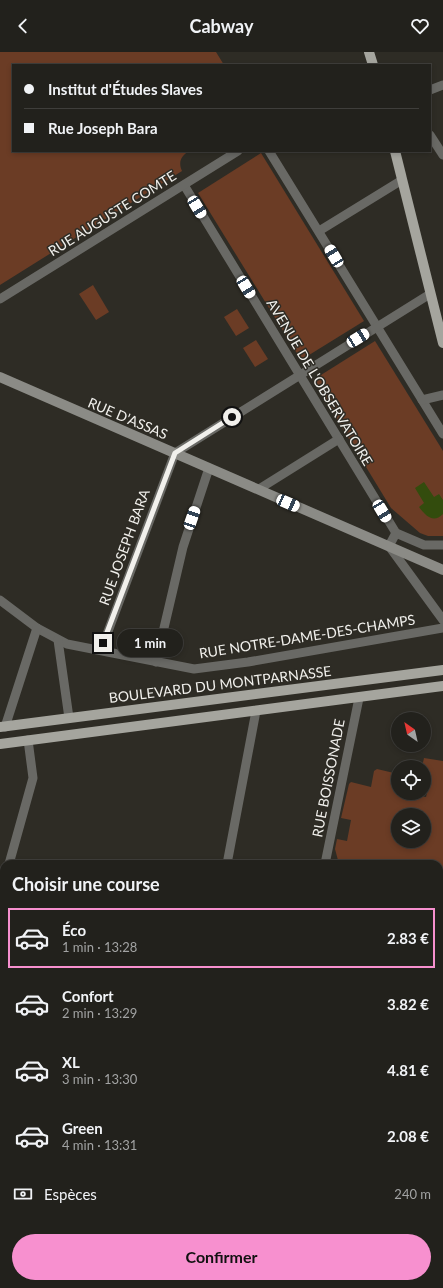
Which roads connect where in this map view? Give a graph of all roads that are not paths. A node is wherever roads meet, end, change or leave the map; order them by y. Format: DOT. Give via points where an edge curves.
graph roads {
  1 [pos="370,52"];
  2 [pos="373,64"];
  3 [pos="443,85"];
  4 [pos="431,90"];
  5 [pos="431,137"];
  6 [pos="236,152"];
  7 [pos="270,152"];
  8 [pos="395,152"];
  9 [pos="443,155"];
  10 [pos="402,180"];
  11 [pos="184,185"];
  12 [pos="319,231"];
  13 [pos="430,294"];
  14 [pos="0,299"];
  15 [pos="377,326"];
  16 [pos="443,343"];
  17 [pos="300,375"];
  18 [pos="0,377"];
  19 [pos="443,395"];
  20 [pos="422,400"];
  21 [pos="443,434"];
  22 [pos="339,439"];
  23 [pos="175,453"];
  24 [pos="209,468"];
  25 [pos="259,489"];
  26 [pos="396,532"];
  27 [pos="443,545"];
  28 [pos="389,546"];
  29 [pos="443,570"];
  30 [pos="0,600"];
  31 [pos="443,620"];
  32 [pos="37,628"];
  33 [pos="443,628"];
  34 [pos="58,640"];
  35 [pos="101,650"];
  36 [pos="156,662"];
  37 [pos="443,670"];
  38 [pos="443,686"];
  39 [pos="359,698"];
  40 [pos="256,711"];
  41 [pos="69,718"];
  42 [pos="3,727"];
  43 [pos="28,740"];
  44 [pos="0,744"];
  45 [pos="10,860"];
  46 [pos="228,860"];
  47 [pos="326,860"];
  1 -- 2 [label="main road"];
  3 -- 4 [label="street"];
  5 -- 9 [label="street"];
  6 -- 11 [label="street, RUE AUGUSTE COMTE"];
  7 -- 12 [label="street"];
  8 -- 10 [label="main road"];
  10 -- 12 [label="street"];
  10 -- 13 [label="main road"];
  11 -- 14 [label="street, RUE AUGUSTE COMTE"];
  11 -- 17 [label="street, AVENUE DE L'OBSERVATOIRE"];
  12 -- 15 [label="street"];
  13 -- 15 [label="street"];
  13 -- 16 [label="main road"];
  15 -- 17 [label="street"];
  15 -- 20 [label="street"];
  17 -- 22 [label="street, AVENUE DE L'OBSERVATOIRE"];
  17 -- 23 [label="street"];
  18 -- 23 [label="street, RUE D'ASSAS"];
  19 -- 20 [label="street"];
  20 -- 21 [label="street"];
  22 -- 25 [label="street"];
  22 -- 26 [label="street, AVENUE DE L'OBSERVATOIRE"];
  23 -- 24 [label="street, RUE D'ASSAS"];
  23 -- 35 [label="street, RUE JOSEPH BARA"];
  24 -- 25 [label="street, RUE D'ASSAS"];
  24 -- 36 [label="street" via="182,547"];
  25 -- 28 [label="street, RUE D'ASSAS"];
  26 -- 27 [label="street" via="424,545"];
  26 -- 28 [label="street"];
  28 -- 29 [label="street, RUE D'ASSAS"];
  28 -- 31 [label="street"];
  30 -- 32 [label="street, RUE NOTRE-DAME-DES-CHAMPS"];
  32 -- 34 [label="street, RUE NOTRE-DAME-DES-CHAMPS"];
  32 -- 42 [label="street"];
  33 -- 36 [label="street, RUE NOTRE-DAME-DES-CHAMPS" via="194,669"];
  34 -- 35 [label="street, RUE NOTRE-DAME-DES-CHAMPS"];
  34 -- 41 [label="street"];
  35 -- 36 [label="street, RUE NOTRE-DAME-DES-CHAMPS"];
  37 -- 41 [label="main road, BOULEVARD DU MONTPARNASSE"];
  38 -- 39 [label="main road"];
  39 -- 40 [label="main road"];
  39 -- 47 [label="street, RUE BOISSONADE"];
  40 -- 43 [label="main road"];
  40 -- 46 [label="street"];
  41 -- 42 [label="main road, BOULEVARD DU MONTPARNASSE"];
  43 -- 44 [label="main road"];
  43 -- 45 [label="street" via="33,778"];
}
